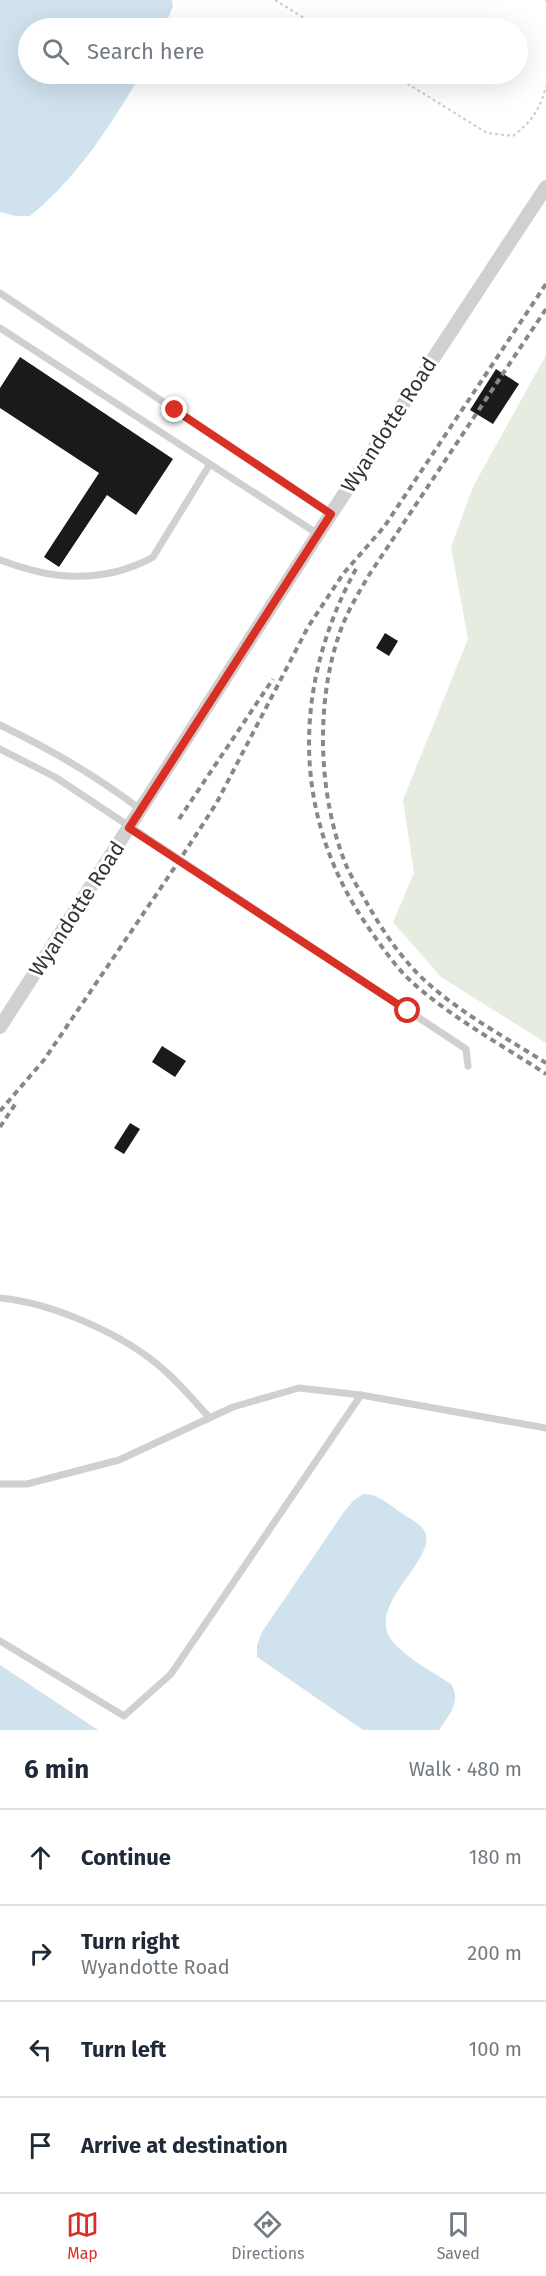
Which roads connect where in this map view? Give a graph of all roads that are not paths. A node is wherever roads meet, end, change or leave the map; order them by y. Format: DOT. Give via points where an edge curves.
graph roads {
  1 [pos="546,187"];
  2 [pos="0,293"];
  3 [pos="0,328"];
  4 [pos="210,464"];
  5 [pos="331,514"];
  6 [pos="318,534"];
  7 [pos="0,560"];
  8 [pos="0,725"];
  9 [pos="0,749"];
  10 [pos="141,810"];
  11 [pos="129,828"];
  12 [pos="0,1028"];
  13 [pos="468,1066"];
  14 [pos="0,1298"];
  15 [pos="361,1395"];
  16 [pos="210,1418"];
  17 [pos="546,1428"];
  18 [pos="0,1484"];
  19 [pos="0,1641"];
  1 -- 5 [label="street, Wyandotte Road"];
  2 -- 5 [label="lane"];
  3 -- 4 [label="lane"];
  4 -- 6 [label="lane"];
  4 -- 7 [label="lane" via="153,557 142,564 97,576 60,577"];
  5 -- 6 [label="street, Wyandotte Road"];
  6 -- 10 [label="street, Wyandotte Road"];
  8 -- 10 [label="lane" via="110,786"];
  9 -- 11 [label="lane" via="55,777"];
  10 -- 11 [label="street, Wyandotte Road"];
  11 -- 12 [label="street, Wyandotte Road"];
  11 -- 13 [label="lane" via="466,1049"];
  14 -- 16 [label="lane" via="19,1300 88,1323 129,1344 165,1370"];
  15 -- 16 [label="lane" via="299,1388 233,1407"];
  15 -- 17 [label="lane"];
  15 -- 19 [label="lane" via="171,1674 124,1716"];
  16 -- 18 [label="lane" via="119,1460 27,1484"];
}
